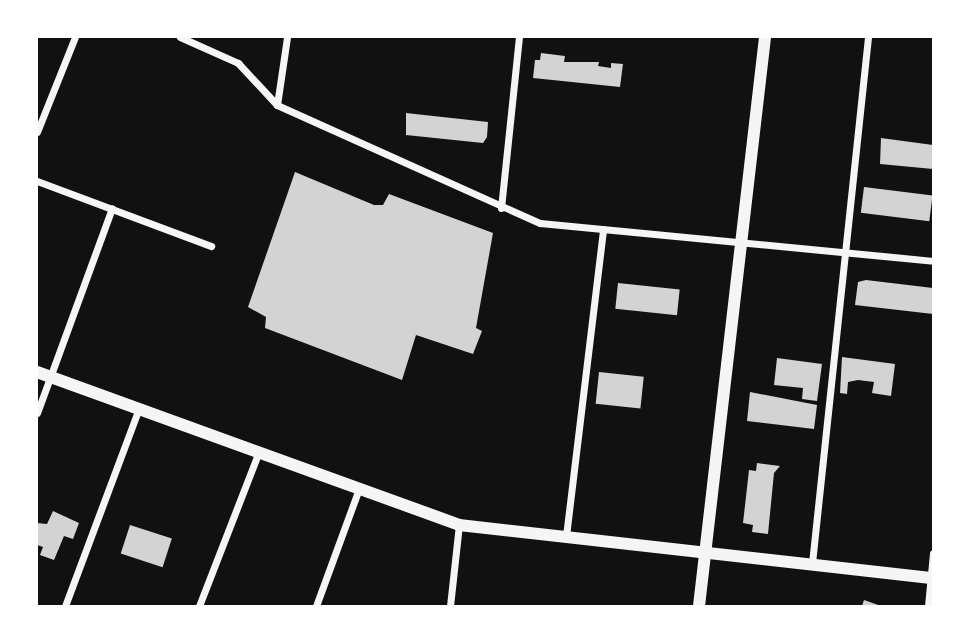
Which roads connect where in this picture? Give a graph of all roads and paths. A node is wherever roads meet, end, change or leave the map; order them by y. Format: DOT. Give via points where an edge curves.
graph roads {
  1 [pos="75,37"];
  2 [pos="180,37"];
  3 [pos="288,37"];
  4 [pos="519,37"];
  5 [pos="765,37"];
  6 [pos="868,37"];
  7 [pos="277,105"];
  8 [pos="37,132"];
  9 [pos="37,181"];
  10 [pos="112,208"];
  11 [pos="501,208"];
  12 [pos="603,229"];
  13 [pos="742,240"];
  14 [pos="211,246"];
  15 [pos="843,251"];
  16 [pos="933,261"];
  17 [pos="37,372"];
  18 [pos="51,376"];
  19 [pos="139,408"];
  20 [pos="37,413"];
  21 [pos="258,454"];
  22 [pos="358,491"];
  23 [pos="459,525"];
  24 [pos="566,536"];
  25 [pos="706,550"];
  26 [pos="933,553"];
  27 [pos="812,563"];
  28 [pos="932,578"];
  29 [pos="65,606"];
  30 [pos="199,606"];
  31 [pos="316,606"];
  32 [pos="450,606"];
  33 [pos="699,606"];
  34 [pos="928,606"];
  1 -- 8 [label="street"];
  2 -- 7 [label="street" via="238,63"];
  3 -- 7 [label="street"];
  4 -- 11 [label="street"];
  5 -- 13 [label="street"];
  6 -- 15 [label="street"];
  7 -- 11 [label="street"];
  9 -- 10 [label="street"];
  10 -- 14 [label="street"];
  10 -- 18 [label="street"];
  11 -- 12 [label="street" via="540,223"];
  12 -- 13 [label="street"];
  12 -- 24 [label="street"];
  13 -- 15 [label="street"];
  13 -- 25 [label="street"];
  15 -- 16 [label="street"];
  15 -- 27 [label="street"];
  17 -- 18 [label="street"];
  18 -- 19 [label="street"];
  18 -- 20 [label="street"];
  19 -- 21 [label="street"];
  19 -- 29 [label="street"];
  21 -- 22 [label="street"];
  21 -- 30 [label="street"];
  22 -- 23 [label="street"];
  22 -- 31 [label="street"];
  23 -- 24 [label="street"];
  23 -- 32 [label="street"];
  24 -- 25 [label="street"];
  25 -- 27 [label="street"];
  25 -- 33 [label="street"];
  26 -- 28 [label="street"];
  27 -- 28 [label="street"];
  28 -- 34 [label="street"];
}
